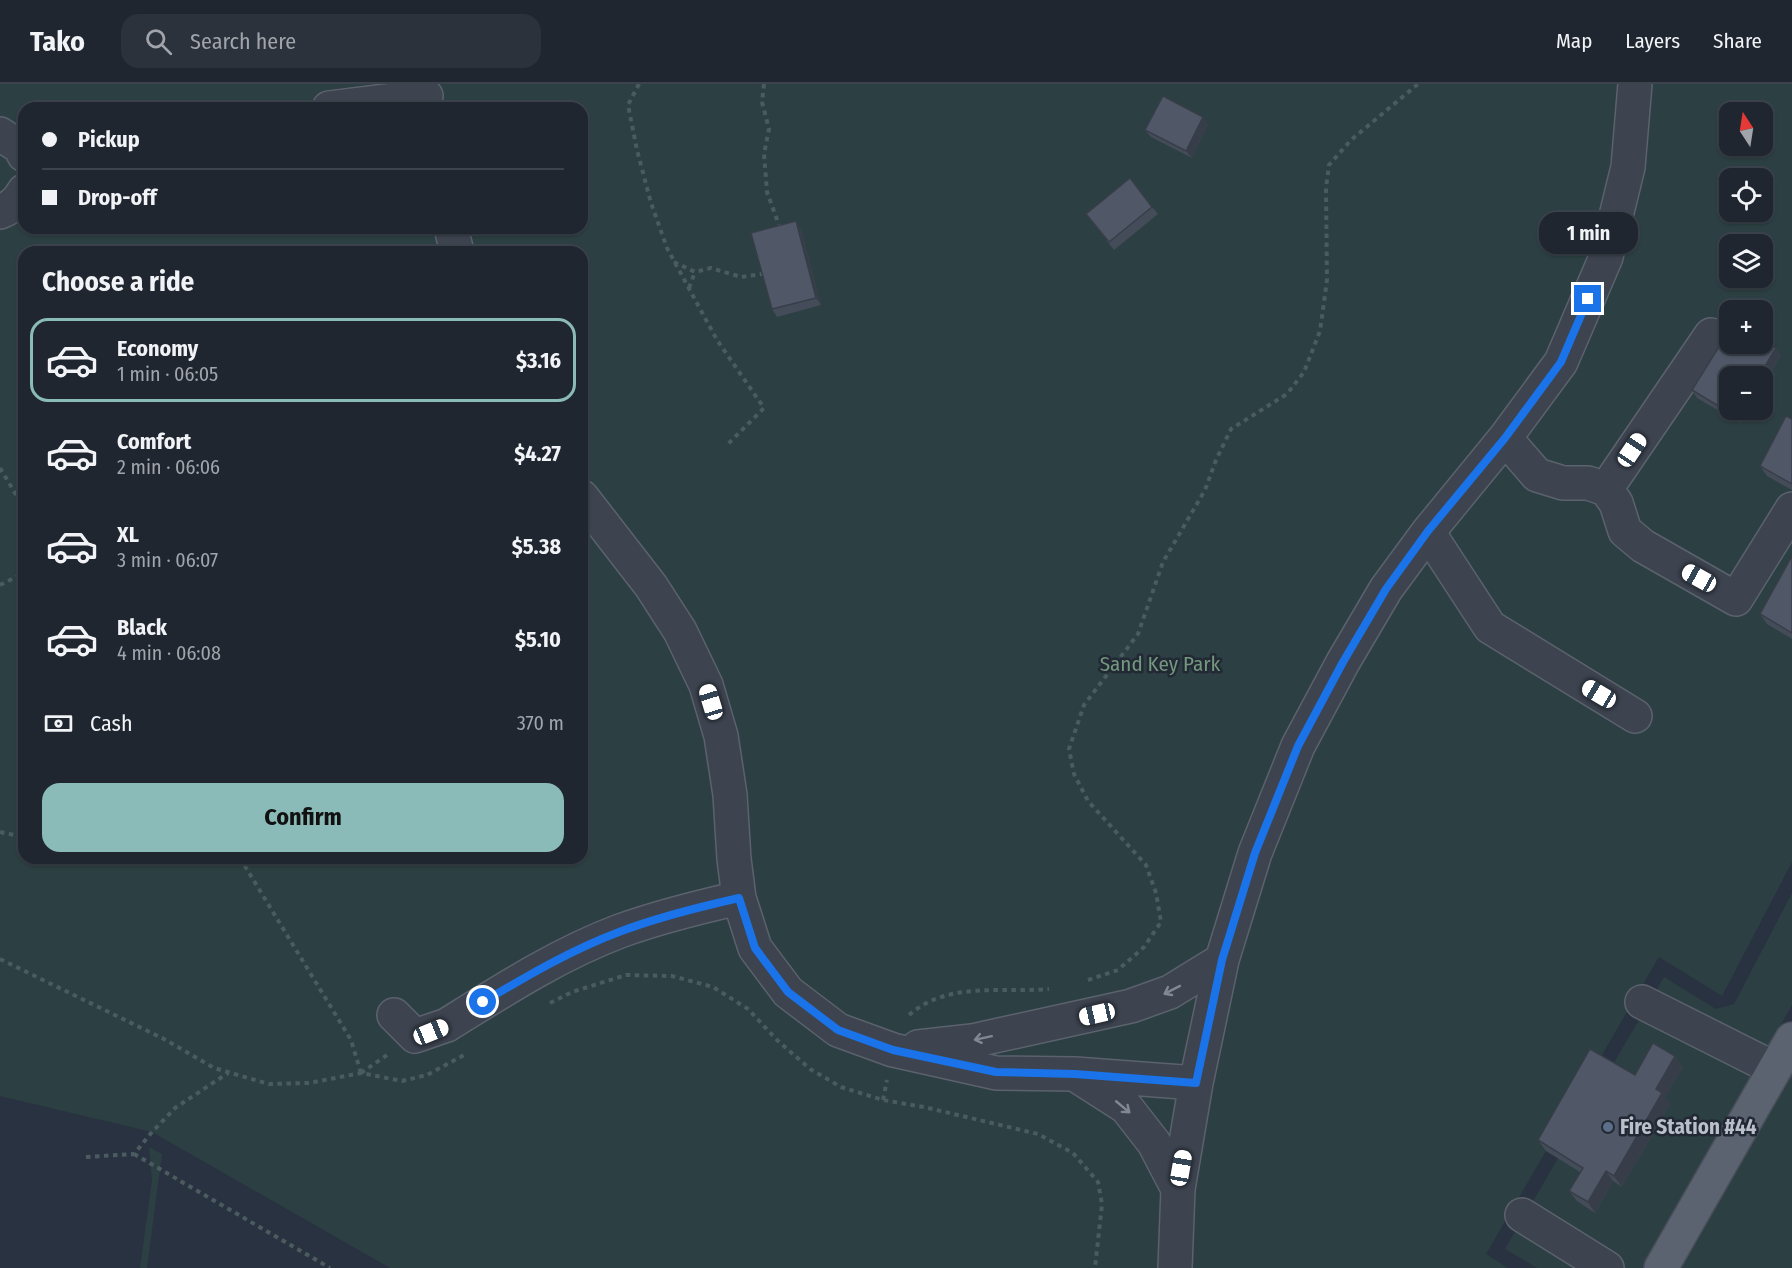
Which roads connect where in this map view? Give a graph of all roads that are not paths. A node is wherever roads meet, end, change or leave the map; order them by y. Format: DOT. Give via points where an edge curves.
graph roads {
  1 [pos="1635,84"];
  2 [pos="426,96"];
  3 [pos="378,102"];
  4 [pos="0,134"];
  5 [pos="18,146"];
  6 [pos="18,201"];
  7 [pos="0,212"];
  8 [pos="1711,335"];
  9 [pos="1505,438"];
  10 [pos="1606,489"];
  11 [pos="588,505"];
  12 [pos="1792,510"];
  13 [pos="1428,531"];
  14 [pos="1635,716"];
  15 [pos="739,898"];
  16 [pos="1222,960"];
  17 [pos="1642,1002"];
  18 [pos="393,1015"];
  19 [pos="1792,1039"];
  20 [pos="893,1050"];
  21 [pos="1775,1069"];
  22 [pos="1075,1074"];
  23 [pos="1196,1083"];
  24 [pos="1178,1189"];
  25 [pos="1522,1215"];
  26 [pos="1175,1268"];
  27 [pos="1608,1268"];
  28 [pos="1661,1268"];
  1 -- 9 [label="street" via="1628,166 1606,257 1561,362"];
  2 -- 3 [label="street"];
  4 -- 5 [label="street"];
  6 -- 7 [label="street"];
  8 -- 10 [label="street"];
  9 -- 10 [label="street" via="1537,475"];
  9 -- 13 [label="street"];
  10 -- 12 [label="street" via="1616,503 1625,531 1643,546 1736,599"];
  11 -- 15 [label="street" via="657,595 706,685 721,736"];
  13 -- 14 [label="street" via="1490,627"];
  13 -- 16 [label="street" via="1386,589 1298,746 1255,853"];
  15 -- 18 [label="street" via="619,932 549,964 431,1032 415,1036"];
  15 -- 20 [label="street" via="755,948 788,992 838,1030"];
  16 -- 20 [label="street, one-way" via="1170,992 1131,1006 972,1041"];
  16 -- 23 [label="street"];
  17 -- 21 [label="street"];
  19 -- 21 [label="main road"];
  20 -- 22 [label="street" via="996,1072"];
  21 -- 28 [label="main road"];
  22 -- 23 [label="street"];
  22 -- 24 [label="street, one-way" via="1126,1107 1154,1143"];
  23 -- 24 [label="street"];
  24 -- 26 [label="street"];
  25 -- 27 [label="street"];
}
